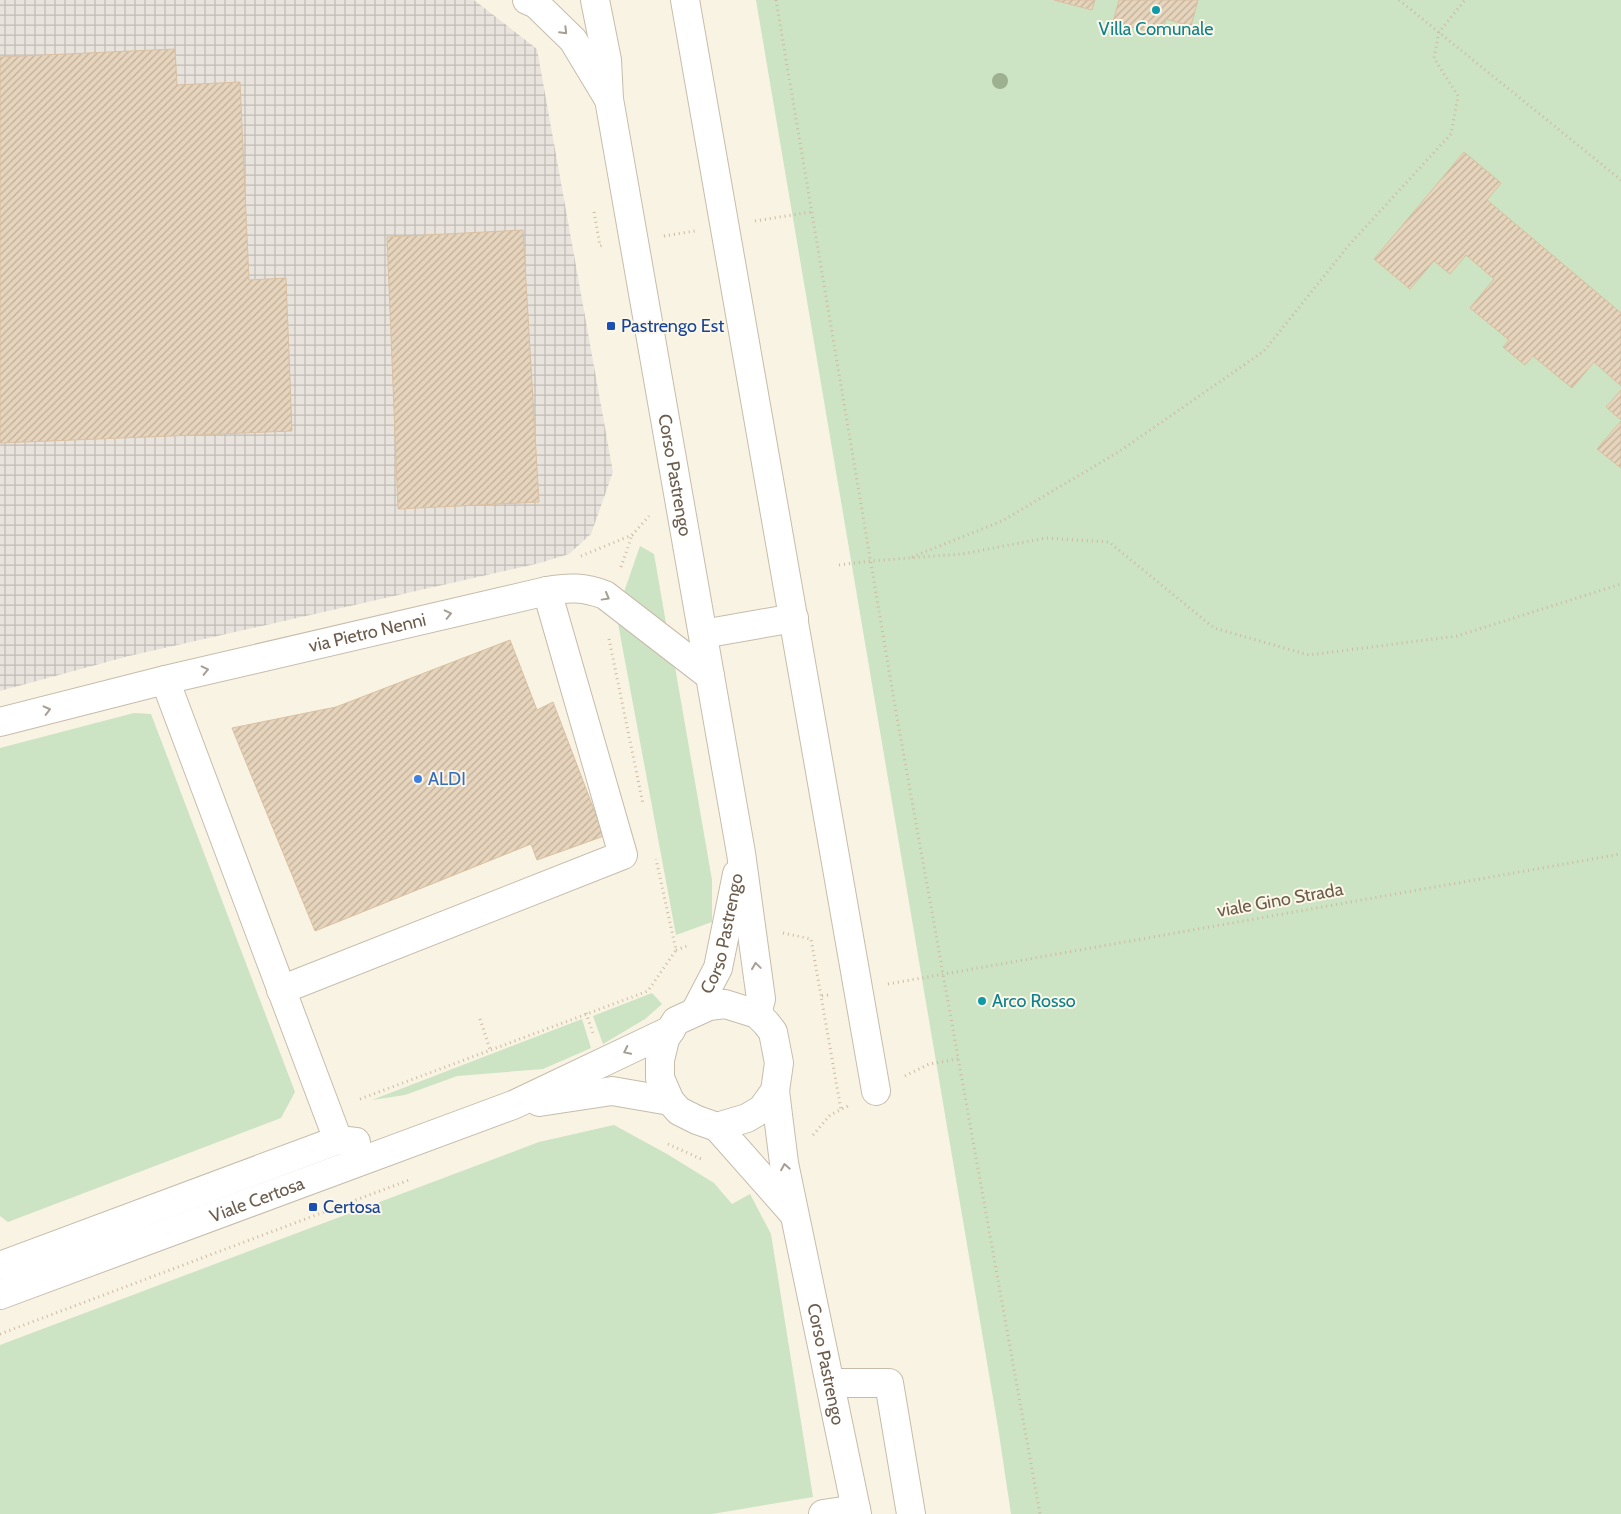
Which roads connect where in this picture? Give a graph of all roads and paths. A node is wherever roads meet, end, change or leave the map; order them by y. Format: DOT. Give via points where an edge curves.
graph roads {
  1 [pos="527,0"];
  2 [pos="595,0"];
  3 [pos="685,0"];
  4 [pos="776,0"];
  5 [pos="1399,0"];
  6 [pos="1465,0"];
  7 [pos="1439,32"];
  8 [pos="609,100"];
  9 [pos="1621,180"];
  10 [pos="912,557"];
  11 [pos="870,561"];
  12 [pos="839,565"];
  13 [pos="1621,584"];
  14 [pos="547,591"];
  15 [pos="794,618"];
  16 [pos="703,634"];
  17 [pos="710,676"];
  18 [pos="165,680"];
  19 [pos="0,722"];
  20 [pos="741,853"];
  21 [pos="1621,854"];
  22 [pos="943,973"];
  23 [pos="281,990"];
  24 [pos="695,1012"];
  25 [pos="586,1013"];
  26 [pos="757,1014"];
  27 [pos="480,1019"];
  28 [pos="671,1030"];
  29 [pos="595,1038"];
  30 [pos="490,1049"];
  31 [pos="775,1091"];
  32 [pos="876,1091"];
  33 [pos="670,1101"];
  34 [pos="513,1105"];
  35 [pos="841,1110"];
  36 [pos="717,1126"];
  37 [pos="338,1140"];
  38 [pos="664,1141"];
  39 [pos="808,1141"];
  40 [pos="404,1147"];
  41 [pos="705,1162"];
  42 [pos="417,1177"];
  43 [pos="794,1215"];
  44 [pos="4,1259"];
  45 [pos="0,1295"];
  46 [pos="0,1334"];
  47 [pos="830,1383"];
  48 [pos="856,1511"];
  49 [pos="824,1514"];
  50 [pos="912,1514"];
  51 [pos="1040,1514"];
  1 -- 8 [label="street, Corso Pastrengo, one-way" via="536,4 573,40"];
  2 -- 8 [label="street, Corso Pastrengo" via="607,60"];
  3 -- 15 [label="street"];
  4 -- 11 [label="path"];
  5 -- 7 [label="path"];
  6 -- 7 [label="path"];
  7 -- 9 [label="path"];
  7 -- 10 [label="path" via="1434,58 1458,96 1451,134 1349,245 1264,350 1103,461 1002,520"];
  8 -- 16 [label="street, Corso Pastrengo"];
  10 -- 11 [label="path"];
  10 -- 13 [label="path" via="962,554 1046,538 1109,542 1214,628 1309,655 1457,636"];
  11 -- 12 [label="path"];
  11 -- 22 [label="path"];
  14 -- 17 [label="street, via Pietro Nenni, one-way" via="570,587 606,595"];
  18 -- 14 [label="street, via Pietro Nenni, one-way"];
  14 -- 23 [label="street" via="623,855"];
  15 -- 16 [label="street"];
  15 -- 32 [label="street"];
  16 -- 17 [label="street, Corso Pastrengo"];
  17 -- 20 [label="street, Corso Pastrengo"];
  19 -- 18 [label="street, via Pietro Nenni, one-way"];
  18 -- 23 [label="street"];
  20 -- 24 [label="street, Corso Pastrengo" via="718,968"];
  26 -- 20 [label="street, Corso Pastrengo, one-way" via="761,998"];
  21 -- 22 [label="path, viale Gino Strada"];
  22 -- 51 [label="path"];
  23 -- 37 [label="street"];
  24 -- 26 [label="street" via="724,1004"];
  24 -- 28 [label="street" via="676,1021"];
  25 -- 29 [label="path"];
  26 -- 31 [label="street" via="773,1032 779,1063"];
  27 -- 30 [label="path"];
  28 -- 33 [label="street" via="665,1039 660,1060 660,1078"];
  28 -- 34 [label="street, Viale Certosa, one-way"];
  31 -- 36 [label="street" via="762,1108 747,1118"];
  43 -- 31 [label="street, Corso Pastrengo, one-way"];
  33 -- 34 [label="street, Viale Certosa" via="612,1091"];
  33 -- 36 [label="street" via="679,1111"];
  34 -- 40 [label="street, Viale Certosa"];
  35 -- 39 [label="path" via="830,1115"];
  36 -- 43 [label="street, Corso Pastrengo"];
  37 -- 40 [label="street"];
  37 -- 44 [label="street"];
  38 -- 41 [label="path"];
  40 -- 45 [label="street, Viale Certosa"];
  42 -- 46 [label="path"];
  43 -- 47 [label="street, Corso Pastrengo"];
  47 -- 48 [label="street, Corso Pastrengo"];
  47 -- 50 [label="street" via="889,1383"];
  48 -- 49 [label="street"];
}
